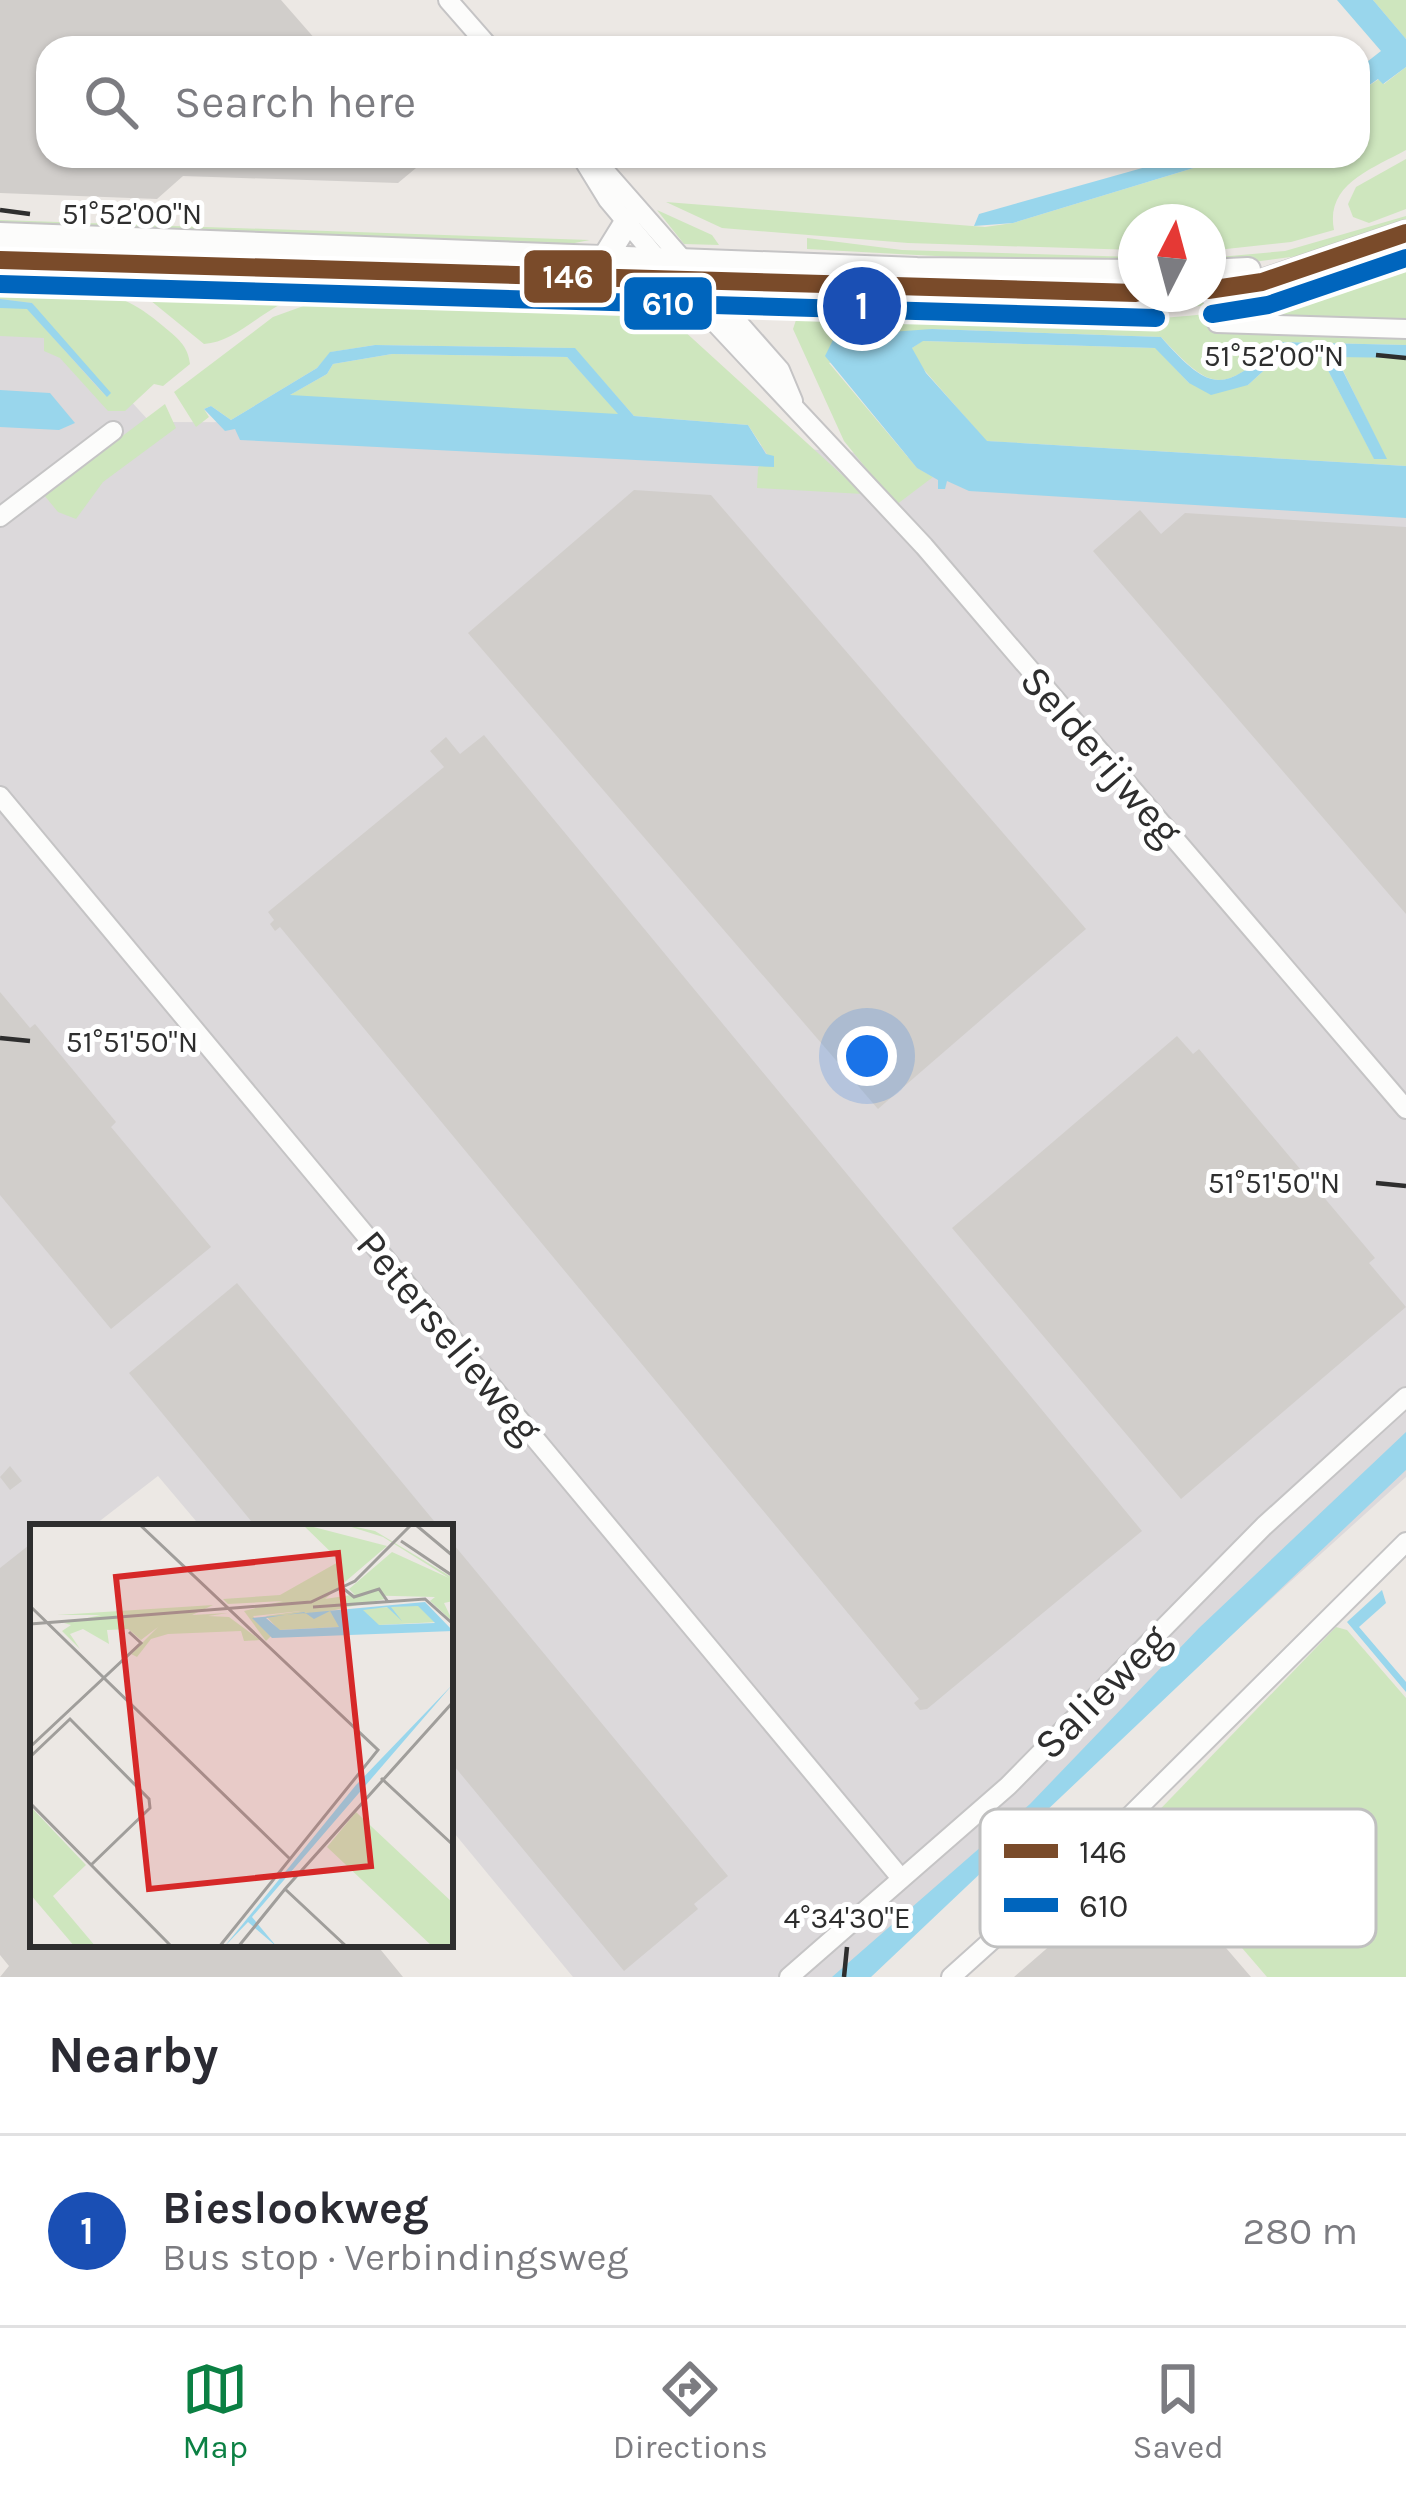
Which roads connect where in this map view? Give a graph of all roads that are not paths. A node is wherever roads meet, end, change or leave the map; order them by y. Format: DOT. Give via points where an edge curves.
graph roads {
  1 [pos="448,0"];
  2 [pos="480,36"];
  3 [pos="590,168"];
  4 [pos="602,168"];
  5 [pos="627,222"];
  6 [pos="1406,233"];
  7 [pos="0,235"];
  8 [pos="606,256"];
  9 [pos="657,257"];
  10 [pos="0,260"];
  11 [pos="1292,269"];
  12 [pos="681,271"];
  13 [pos="1226,271"];
  14 [pos="1118,272"];
  15 [pos="704,283"];
  16 [pos="749,285"];
  17 [pos="1226,287"];
  18 [pos="1118,293"];
  19 [pos="735,318"];
  20 [pos="1217,323"];
  21 [pos="1406,329"];
  22 [pos="794,405"];
  23 [pos="113,431"];
  24 [pos="0,517"];
  25 [pos="0,796"];
  26 [pos="1406,1109"];
  27 [pos="1406,1397"];
  28 [pos="1406,1542"];
  29 [pos="980,1809"];
  30 [pos="980,1809"];
  31 [pos="1137,1809"];
  32 [pos="900,1876"];
  33 [pos="984,1947"];
  34 [pos="789,1977"];
  35 [pos="951,1977"];
  1 -- 2 [label="street"];
  3 -- 5 [label="street"];
  4 -- 12 [label="street, Selderijweg"];
  5 -- 8 [label="street"];
  5 -- 9 [label="street"];
  6 -- 11 [label="street"];
  7 -- 8 [label="street"];
  8 -- 9 [label="street"];
  9 -- 12 [label="street"];
  10 -- 12 [label="street"];
  11 -- 13 [label="street"];
  11 -- 17 [label="street"];
  12 -- 14 [label="street"];
  12 -- 15 [label="street"];
  12 -- 22 [label="street, Selderijweg"];
  15 -- 16 [label="street"];
  15 -- 19 [label="street, Selderijweg"];
  16 -- 18 [label="street"];
  16 -- 19 [label="street"];
  19 -- 22 [label="street, Selderijweg" via="781,370"];
  20 -- 21 [label="street"];
  22 -- 26 [label="street, Selderijweg"];
  23 -- 24 [label="street"];
  25 -- 32 [label="street, Peterselieweg"];
  27 -- 29 [label="street, Salieweg" via="1264,1526"];
  28 -- 31 [label="street"];
  30 -- 32 [label="street, Salieweg"];
  32 -- 34 [label="street, Salieweg"];
  33 -- 35 [label="street"];
}
